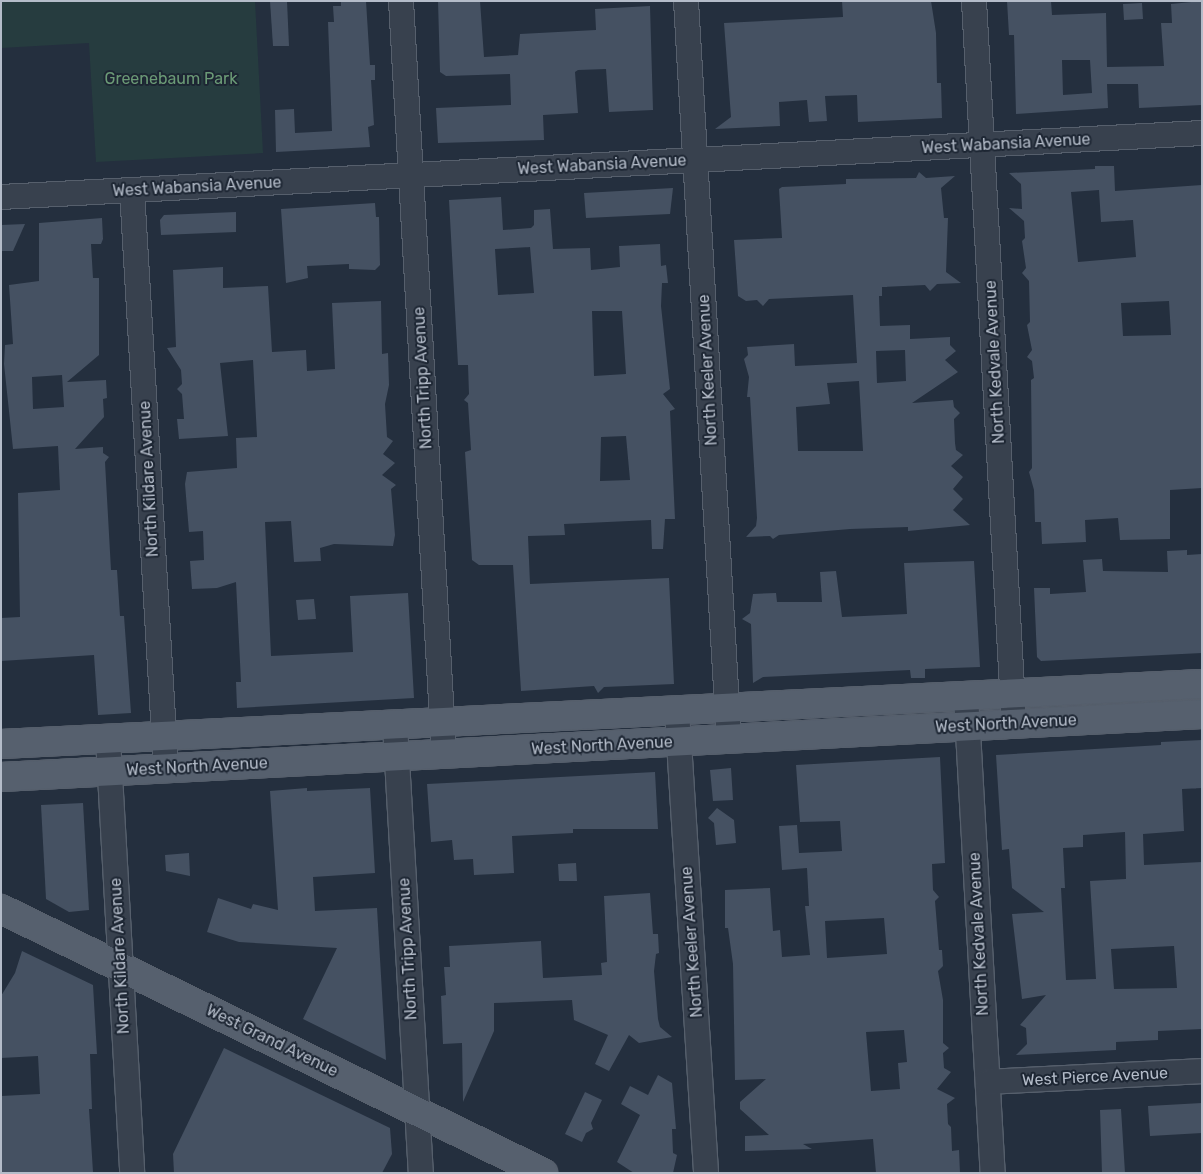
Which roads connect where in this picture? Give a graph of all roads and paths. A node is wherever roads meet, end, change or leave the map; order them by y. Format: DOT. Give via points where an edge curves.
graph roads {
  1 [pos="401,1"];
  2 [pos="686,1"];
  3 [pos="974,1"];
  4 [pos="1202,133"];
  5 [pos="982,145"];
  6 [pos="696,160"];
  7 [pos="411,175"];
  8 [pos="132,190"];
  9 [pos="1,197"];
  10 [pos="1202,684"];
  11 [pos="1013,693"];
  12 [pos="966,696"];
  13 [pos="727,708"];
  14 [pos="677,711"];
  15 [pos="1202,714"];
  16 [pos="442,723"];
  17 [pos="1014,724"];
  18 [pos="395,726"];
  19 [pos="967,726"];
  20 [pos="164,736"];
  21 [pos="108,739"];
  22 [pos="729,739"];
  23 [pos="679,741"];
  24 [pos="1,744"];
  25 [pos="444,754"];
  26 [pos="397,756"];
  27 [pos="166,769"];
  28 [pos="110,772"];
  29 [pos="1,777"];
  30 [pos="1,909"];
  31 [pos="121,966"];
  32 [pos="1202,1071"];
  33 [pos="988,1082"];
  34 [pos="417,1111"];
  35 [pos="132,1173"];
  36 [pos="422,1173"];
  37 [pos="543,1173"];
  38 [pos="706,1173"];
  39 [pos="993,1173"];
  1 -- 7 [label="street, North Tripp Avenue"];
  2 -- 6 [label="street, North Keeler Avenue"];
  3 -- 5 [label="street, North Kedvale Avenue"];
  4 -- 5 [label="street, West Wabansia Avenue"];
  5 -- 6 [label="street, West Wabansia Avenue"];
  5 -- 11 [label="street, North Kedvale Avenue"];
  6 -- 7 [label="street, West Wabansia Avenue"];
  6 -- 13 [label="street, North Keeler Avenue"];
  7 -- 8 [label="street, West Wabansia Avenue"];
  7 -- 16 [label="street, North Tripp Avenue"];
  8 -- 9 [label="street, West Wabansia Avenue"];
  8 -- 20 [label="street, North Kildare Avenue"];
  10 -- 11 [label="main road, West North Avenue"];
  11 -- 12 [label="main road, West North Avenue"];
  11 -- 17 [label="street, North Kedvale Avenue"];
  12 -- 13 [label="main road, West North Avenue"];
  12 -- 19 [label="street, North Kedvale Avenue"];
  13 -- 14 [label="main road, West North Avenue"];
  13 -- 22 [label="street, North Keeler Avenue"];
  14 -- 16 [label="main road, West North Avenue"];
  14 -- 23 [label="street, North Keeler Avenue"];
  15 -- 17 [label="main road, West North Avenue"];
  16 -- 18 [label="main road, West North Avenue"];
  16 -- 25 [label="street, North Tripp Avenue"];
  17 -- 19 [label="main road, West North Avenue"];
  18 -- 20 [label="main road, West North Avenue"];
  18 -- 26 [label="street, North Tripp Avenue"];
  19 -- 22 [label="main road, West North Avenue"];
  19 -- 33 [label="street, North Kedvale Avenue"];
  20 -- 21 [label="main road, West North Avenue"];
  20 -- 27 [label="street, North Kildare Avenue"];
  21 -- 24 [label="main road, West North Avenue"];
  21 -- 28 [label="street, North Kildare Avenue"];
  22 -- 23 [label="main road, West North Avenue"];
  23 -- 25 [label="main road, West North Avenue"];
  23 -- 38 [label="street, North Keeler Avenue"];
  25 -- 26 [label="main road, West North Avenue"];
  26 -- 27 [label="main road, West North Avenue"];
  26 -- 34 [label="street, North Tripp Avenue"];
  27 -- 28 [label="main road, West North Avenue"];
  28 -- 29 [label="main road, West North Avenue"];
  28 -- 31 [label="street, North Kildare Avenue"];
  30 -- 31 [label="main road, West Grand Avenue"];
  31 -- 34 [label="main road, West Grand Avenue"];
  31 -- 35 [label="street, North Kildare Avenue"];
  32 -- 33 [label="street, West Pierce Avenue"];
  33 -- 39 [label="street, North Kedvale Avenue"];
  34 -- 36 [label="street, North Tripp Avenue"];
  34 -- 37 [label="main road, West Grand Avenue"];
}
